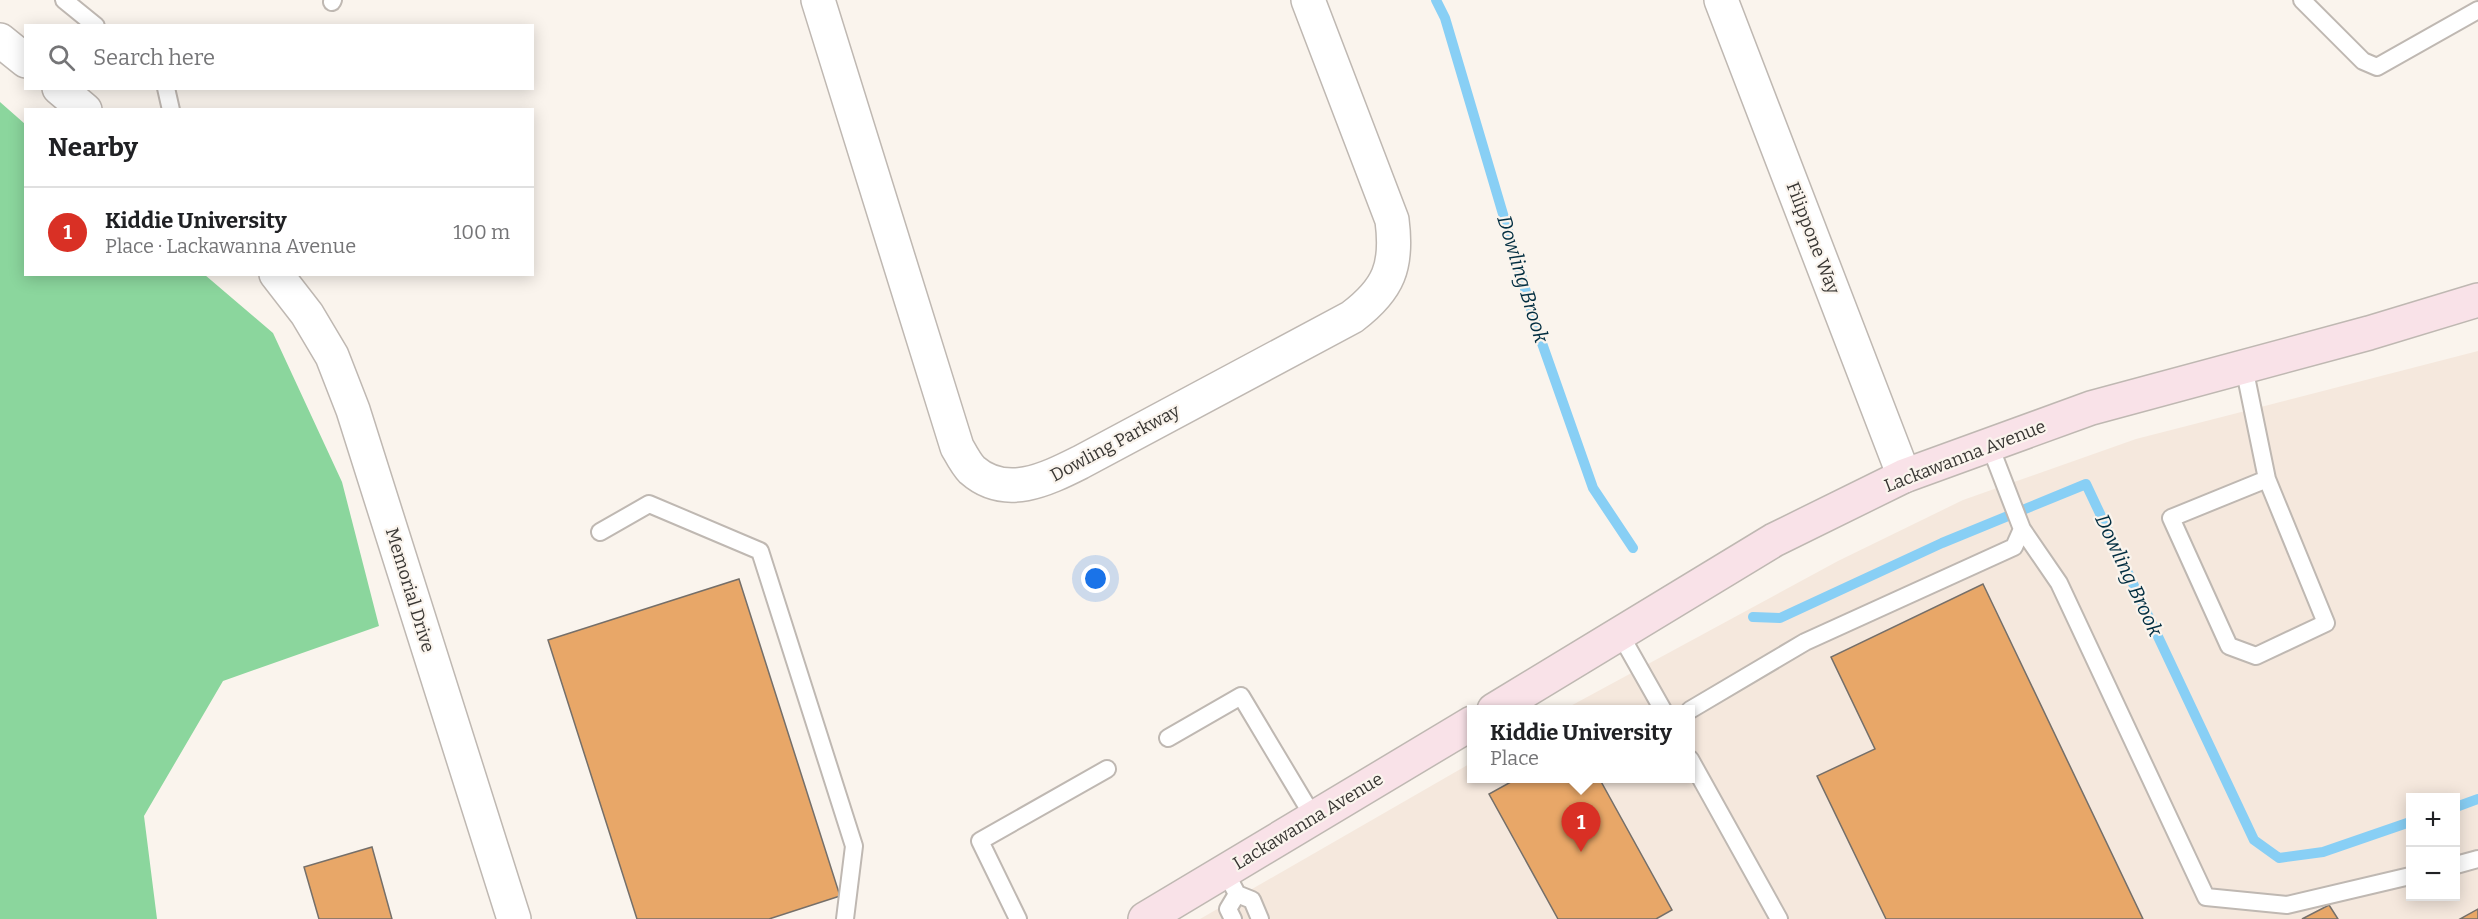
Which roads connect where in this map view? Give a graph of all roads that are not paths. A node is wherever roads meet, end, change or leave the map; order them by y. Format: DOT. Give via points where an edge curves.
graph roads {
  1 [pos="64,0"];
  2 [pos="818,0"];
  3 [pos="1308,0"];
  4 [pos="1721,0"];
  5 [pos="2302,0"];
  6 [pos="2478,10"];
  7 [pos="94,24"];
  8 [pos="0,40"];
  9 [pos="24,59"];
  10 [pos="61,90"];
  11 [pos="166,90"];
  12 [pos="83,108"];
  13 [pos="171,108"];
  14 [pos="278,276"];
  15 [pos="2478,300"];
  16 [pos="2244,367"];
  17 [pos="1990,446"];
  18 [pos="1904,476"];
  19 [pos="2267,479"];
  20 [pos="2022,529"];
  21 [pos="600,532"];
  22 [pos="1620,634"];
  23 [pos="1502,705"];
  24 [pos="1660,705"];
  25 [pos="1695,707"];
  26 [pos="1467,726"];
  27 [pos="1168,738"];
  28 [pos="1695,768"];
  29 [pos="1107,769"];
  30 [pos="1314,818"];
  31 [pos="2478,859"];
  32 [pos="2460,864"];
  33 [pos="2406,877"];
  34 [pos="1231,882"];
  35 [pos="514,919"];
  36 [pos="845,919"];
  37 [pos="1018,919"];
  38 [pos="1144,919"];
  39 [pos="1233,919"];
  40 [pos="1260,919"];
  41 [pos="1779,919"];
  1 -- 7 [label="lane"];
  2 -- 3 [label="street, Dowling Parkway" via="957,447 971,469 989,481 1016,486 1042,482 1352,317 1382,288 1396,247 1392,220"];
  4 -- 18 [label="street, Filippone Way"];
  5 -- 6 [label="lane" via="2363,61 2376,67"];
  8 -- 9 [label="street"];
  10 -- 12 [label="street"];
  11 -- 13 [label="lane"];
  14 -- 35 [label="street, Memorial Drive" via="332,356 353,410"];
  15 -- 16 [label="street, Lackawanna Avenue"];
  16 -- 17 [label="street, Lackawanna Avenue" via="2091,408"];
  16 -- 19 [label="lane"];
  17 -- 18 [label="street, Lackawanna Avenue"];
  17 -- 20 [label="lane"];
  18 -- 22 [label="street, Lackawanna Avenue" via="1774,540"];
  19 -- 19 [label="lane" via="2326,623 2256,656 2229,646 2171,518"];
  20 -- 25 [label="lane" via="2014,547 1804,642"];
  20 -- 33 [label="lane" via="2059,583 2206,897 2287,905"];
  21 -- 36 [label="lane" via="649,504 760,551 854,846"];
  22 -- 23 [label="street, Lackawanna Avenue"];
  22 -- 24 [label="lane"];
  26 -- 30 [label="street, Lackawanna Avenue"];
  27 -- 30 [label="lane" via="1241,696"];
  28 -- 41 [label="lane"];
  29 -- 37 [label="lane" via="980,841"];
  30 -- 34 [label="street, Lackawanna Avenue"];
  31 -- 32 [label="lane"];
  34 -- 38 [label="street, Lackawanna Avenue"];
  34 -- 39 [label="lane" via="1228,909"];
  34 -- 40 [label="lane" via="1252,900"];
}
